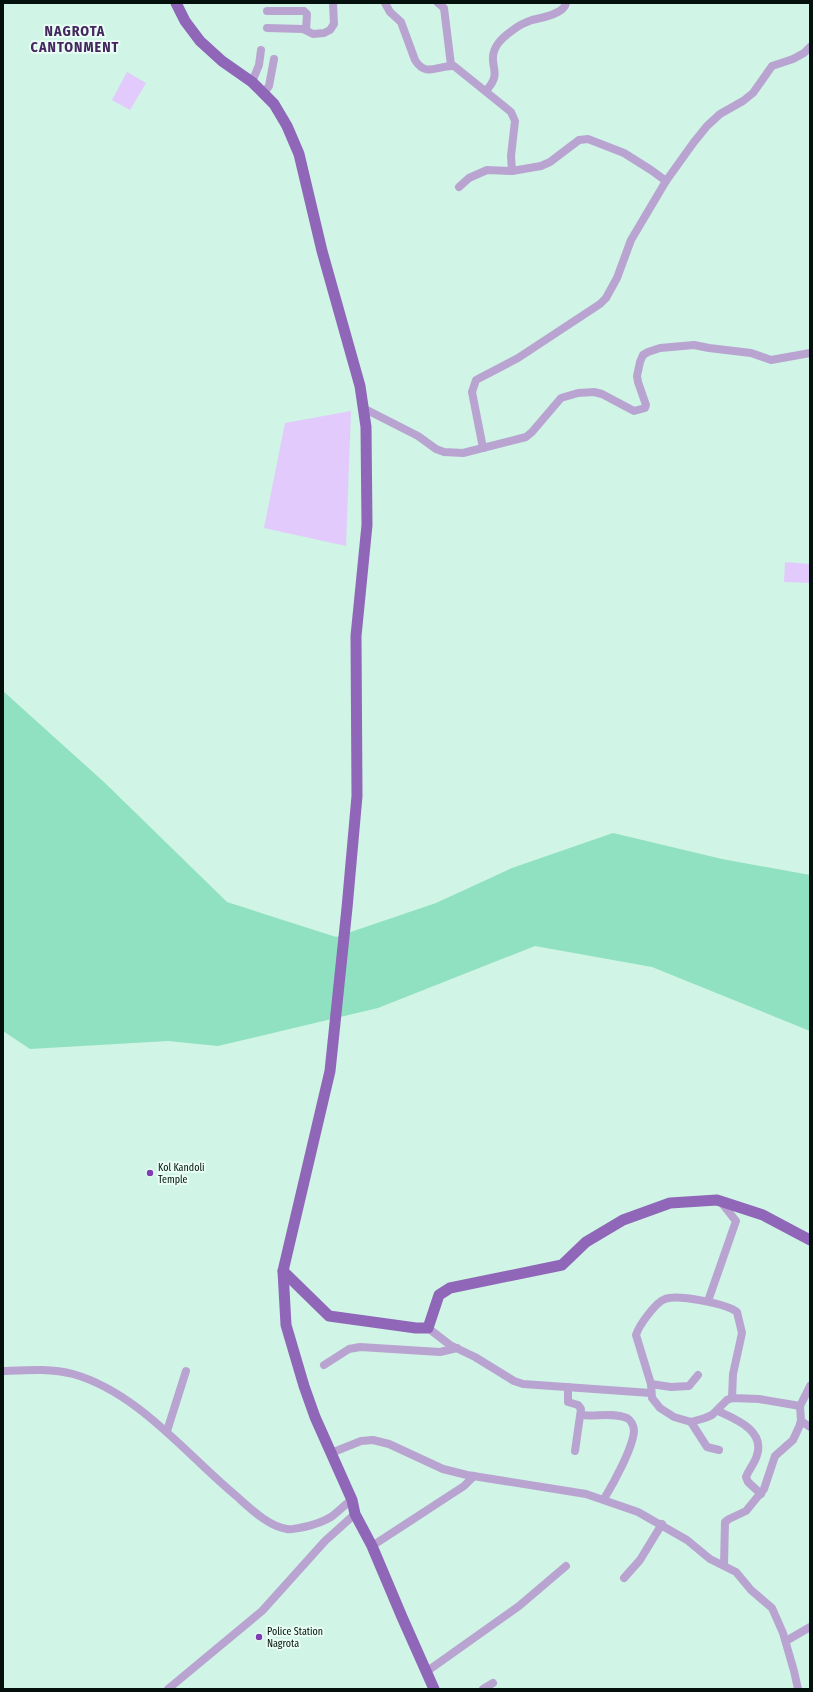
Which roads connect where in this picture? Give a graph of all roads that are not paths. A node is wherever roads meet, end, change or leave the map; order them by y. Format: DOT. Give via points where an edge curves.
graph roads {
  1 [pos="176,3"];
  2 [pos="333,3"];
  3 [pos="385,3"];
  4 [pos="438,3"];
  5 [pos="566,3"];
  6 [pos="267,11"];
  7 [pos="267,28"];
  8 [pos="306,30"];
  9 [pos="810,47"];
  10 [pos="260,50"];
  11 [pos="274,59"];
  12 [pos="451,65"];
  13 [pos="252,82"];
  14 [pos="486,91"];
  15 [pos="264,94"];
  16 [pos="512,171"];
  17 [pos="666,182"];
  18 [pos="459,187"];
  19 [pos="810,354"];
  20 [pos="363,408"];
  21 [pos="483,448"];
  22 [pos="721,1201"];
  23 [pos="810,1240"];
  24 [pos="283,1271"];
  25 [pos="708,1301"];
  26 [pos="428,1328"];
  27 [pos="457,1348"];
  28 [pos="324,1365"];
  29 [pos="3,1371"];
  30 [pos="186,1372"];
  31 [pos="698,1375"];
  32 [pos="651,1384"];
  33 [pos="810,1386"];
  34 [pos="568,1388"];
  35 [pos="651,1393"];
  36 [pos="732,1398"];
  37 [pos="805,1403"];
  38 [pos="718,1411"];
  39 [pos="581,1415"];
  40 [pos="801,1421"];
  41 [pos="691,1422"];
  42 [pos="810,1427"];
  43 [pos="167,1431"];
  44 [pos="719,1450"];
  45 [pos="575,1451"];
  46 [pos="331,1453"];
  47 [pos="474,1476"];
  48 [pos="761,1494"];
  49 [pos="604,1499"];
  50 [pos="352,1500"];
  51 [pos="355,1514"];
  52 [pos="662,1524"];
  53 [pos="372,1546"];
  54 [pos="724,1565"];
  55 [pos="566,1566"];
  56 [pos="624,1578"];
  57 [pos="810,1628"];
  58 [pos="786,1641"];
  59 [pos="426,1672"];
  60 [pos="493,1683"];
  61 [pos="168,1689"];
  62 [pos="434,1689"];
  63 [pos="483,1689"];
  64 [pos="798,1689"];
  1 -- 13 [label="main road" via="185,21 200,41 222,61"];
  2 -- 8 [label="street" via="334,24 330,30 317,34"];
  3 -- 12 [label="street" via="401,22 418,66 430,70"];
  4 -- 12 [label="street" via="444,8"];
  5 -- 14 [label="street" via="564,8 547,17 519,26 500,40 492,59 494,78"];
  6 -- 8 [label="street" via="304,11 307,14"];
  7 -- 8 [label="street"];
  9 -- 17 [label="street" via="793,59 772,66 750,96 720,114 707,126"];
  10 -- 13 [label="street" via="259,66"];
  11 -- 15 [label="street" via="269,86"];
  12 -- 14 [label="street"];
  13 -- 15 [label="main road"];
  14 -- 16 [label="street" via="514,117"];
  15 -- 20 [label="main road" via="274,104 287,126 299,154"];
  16 -- 17 [label="street" via="541,166 584,139 624,153"];
  16 -- 18 [label="street" via="488,170 469,178"];
  17 -- 21 [label="street" via="631,240 617,278 606,298 518,358 476,380 472,392"];
  19 -- 21 [label="street" via="771,360 751,353 694,345 660,348 643,355 640,362 638,382 645,408 634,412 602,394 578,393 561,398 526,437"];
  20 -- 21 [label="street" via="444,452 463,453"];
  20 -- 24 [label="main road" via="367,444 367,525 356,636 356,796 347,908 330,1071"];
  22 -- 23 [label="main road" via="763,1215"];
  22 -- 25 [label="street" via="736,1223"];
  22 -- 26 [label="main road" via="670,1202 623,1220 586,1242 562,1265 450,1288 439,1295"];
  24 -- 26 [label="main road" via="329,1316"];
  24 -- 46 [label="main road" via="286,1326 304,1386"];
  25 -- 32 [label="street" via="665,1298 651,1311 639,1328 637,1339"];
  25 -- 36 [label="street" via="735,1310 739,1316 742,1333 733,1374"];
  26 -- 27 [label="street"];
  27 -- 28 [label="street" via="440,1352 360,1347 349,1349"];
  27 -- 34 [label="street" via="514,1381"];
  29 -- 43 [label="street" via="39,1370 72,1374 98,1383"];
  30 -- 43 [label="street"];
  31 -- 32 [label="street" via="689,1386"];
  32 -- 35 [label="street"];
  33 -- 37 [label="street"];
  34 -- 35 [label="street"];
  34 -- 39 [label="street" via="568,1402 580,1407"];
  35 -- 41 [label="street" via="655,1403 666,1413"];
  36 -- 37 [label="street"];
  36 -- 38 [label="street"];
  37 -- 40 [label="street"];
  38 -- 41 [label="street"];
  38 -- 48 [label="street" via="748,1427 757,1439 757,1455 746,1477"];
  39 -- 45 [label="street"];
  39 -- 49 [label="street" via="606,1414 625,1418 631,1421 634,1429 619,1470"];
  40 -- 42 [label="street"];
  40 -- 48 [label="street" via="793,1440 775,1456"];
  41 -- 44 [label="street" via="708,1448"];
  43 -- 50 [label="street" via="208,1472 266,1520 278,1526 288,1529 311,1526 331,1517"];
  46 -- 47 [label="street" via="361,1441 373,1440 389,1444 442,1469"];
  46 -- 50 [label="main road"];
  47 -- 49 [label="street" via="563,1489"];
  47 -- 53 [label="street" via="464,1486"];
  48 -- 54 [label="street" via="746,1511 725,1522"];
  49 -- 52 [label="street"];
  50 -- 51 [label="main road"];
  51 -- 53 [label="main road"];
  51 -- 61 [label="street" via="325,1541 262,1611"];
  52 -- 54 [label="street" via="710,1559"];
  52 -- 56 [label="street" via="640,1560"];
  53 -- 59 [label="main road"];
  54 -- 58 [label="street" via="736,1572 751,1590 772,1608"];
  55 -- 59 [label="street" via="519,1606"];
  57 -- 58 [label="street"];
  58 -- 64 [label="street"];
  59 -- 62 [label="main road"];
  60 -- 63 [label="street"];
}
